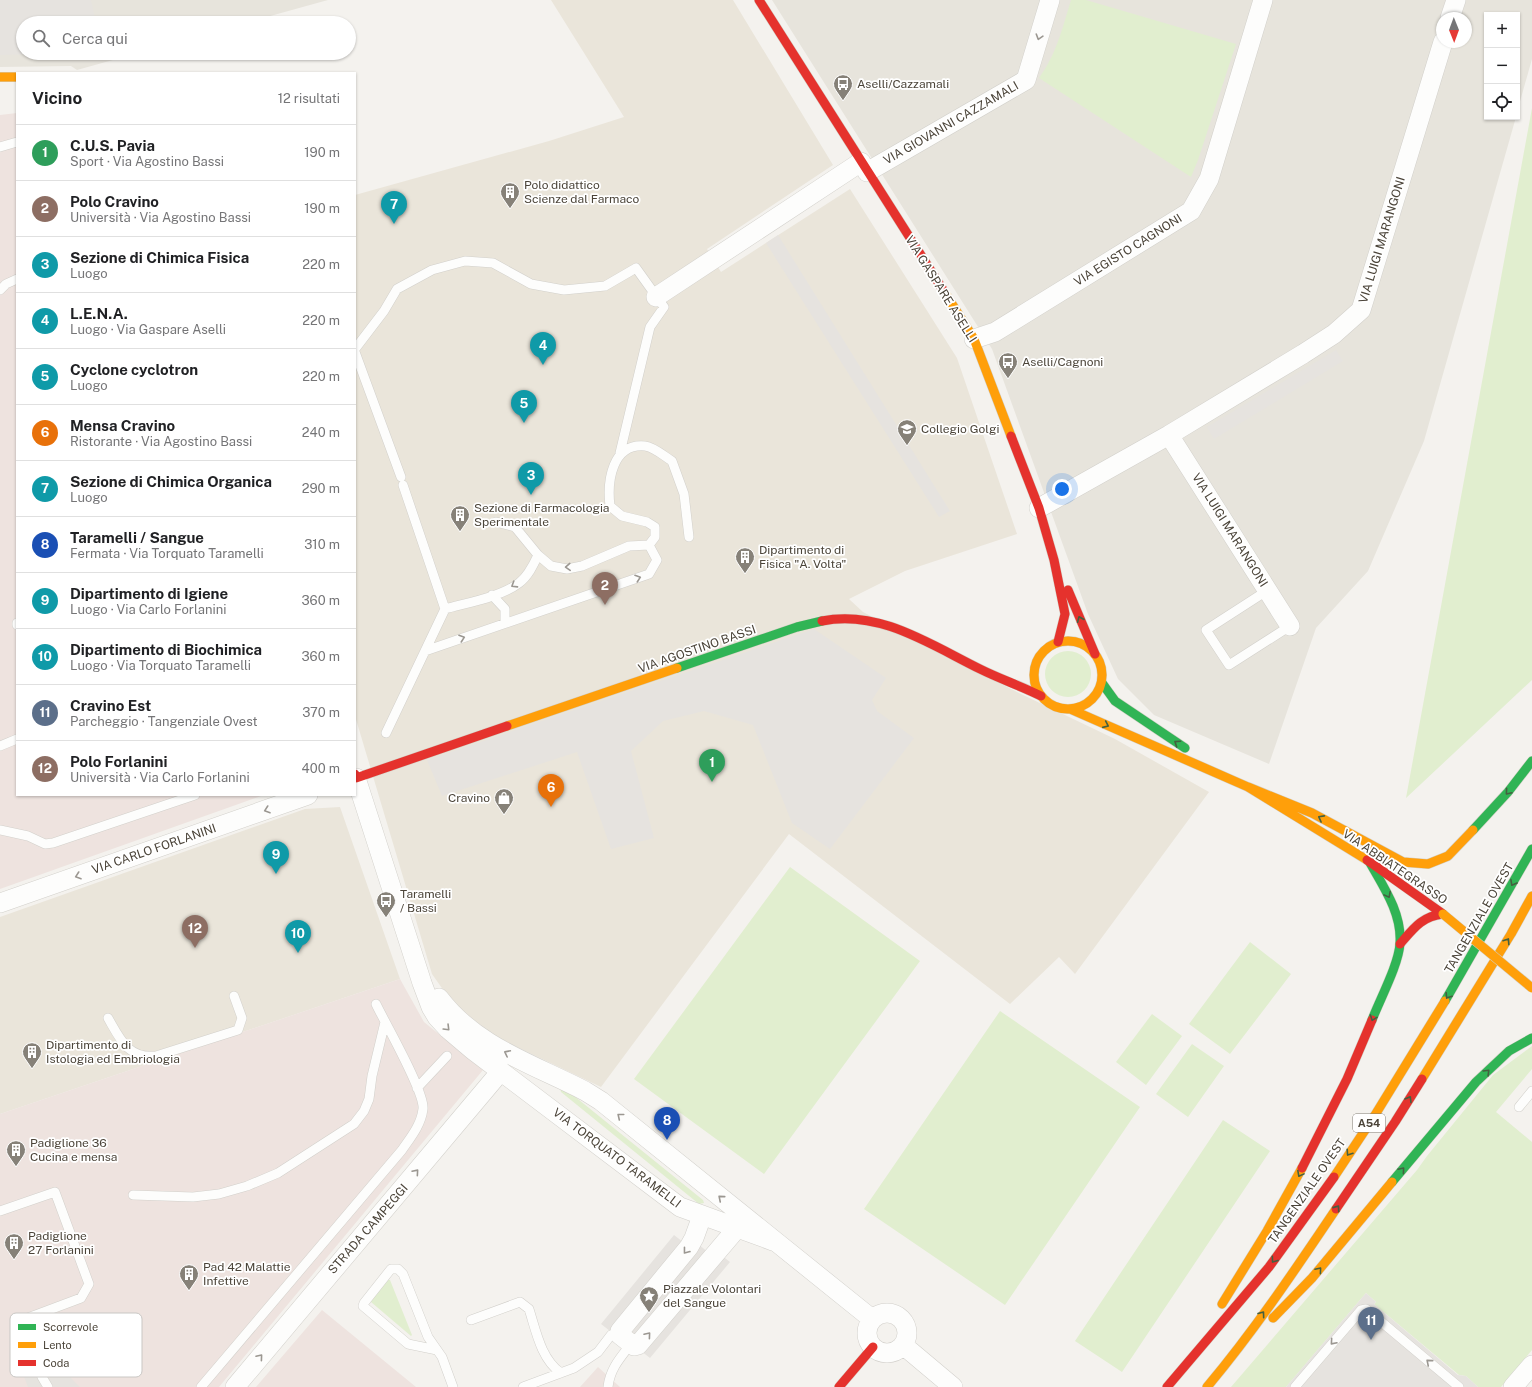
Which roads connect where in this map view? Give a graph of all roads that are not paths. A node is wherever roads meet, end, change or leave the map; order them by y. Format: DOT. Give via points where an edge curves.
graph roads {
  1 [pos="759,0"];
  2 [pos="1050,0"];
  3 [pos="1263,0"];
  4 [pos="1456,0"];
  5 [pos="1452,12"];
  6 [pos="1441,48"];
  7 [pos="0,76"];
  8 [pos="16,77"];
  9 [pos="16,142"];
  10 [pos="0,147"];
  11 [pos="864,167"];
  12 [pos="16,279"];
  13 [pos="0,290"];
  14 [pos="656,297"];
  15 [pos="974,339"];
  16 [pos="356,348"];
  17 [pos="356,355"];
  18 [pos="1169,435"];
  19 [pos="620,453"];
  20 [pos="1039,508"];
  21 [pos="496,522"];
  22 [pos="689,537"];
  23 [pos="649,545"];
  24 [pos="538,555"];
  25 [pos="1054,560"];
  26 [pos="1268,590"];
  27 [pos="492,595"];
  28 [pos="445,609"];
  29 [pos="505,623"];
  30 [pos="1290,626"];
  31 [pos="1058,642"];
  32 [pos="425,651"];
  33 [pos="1095,654"];
  34 [pos="992,674"];
  35 [pos="1017,676"];
  36 [pos="1102,683"];
  37 [pos="1041,696"];
  38 [pos="1070,709"];
  39 [pos="386,733"];
  40 [pos="16,740"];
  41 [pos="0,746"];
  42 [pos="1532,761"];
  43 [pos="356,777"];
  44 [pos="1233,780"];
  45 [pos="1248,787"];
  46 [pos="192,796"];
  47 [pos="305,796"];
  48 [pos="0,830"];
  49 [pos="1532,849"];
  50 [pos="1369,861"];
  51 [pos="1532,896"];
  52 [pos="0,903"];
  53 [pos="1443,914"];
  54 [pos="1400,944"];
  55 [pos="412,956"];
  56 [pos="1532,988"];
  57 [pos="234,996"];
  58 [pos="376,1004"];
  59 [pos="108,1018"];
  60 [pos="385,1022"];
  61 [pos="1532,1038"];
  62 [pos="448,1056"];
  63 [pos="501,1072"];
  64 [pos="546,1072"];
  65 [pos="417,1088"];
  66 [pos="1532,1091"];
  67 [pos="535,1097"];
  68 [pos="1520,1106"];
  69 [pos="133,1195"];
  70 [pos="0,1211"];
  71 [pos="702,1216"];
  72 [pos="741,1223"];
  73 [pos="41,1313"];
  74 [pos="872,1319"];
  75 [pos="471,1320"];
  76 [pos="626,1339"];
  77 [pos="903,1345"];
  78 [pos="873,1347"];
  79 [pos="437,1350"];
  80 [pos="1223,1368"];
  81 [pos="1529,1369"];
  82 [pos="561,1373"];
  83 [pos="1177,1376"];
  84 [pos="42,1377"];
  85 [pos="48,1387"];
  86 [pos="200,1387"];
  87 [pos="236,1387"];
  88 [pos="453,1387"];
  89 [pos="523,1387"];
  90 [pos="608,1387"];
  91 [pos="839,1387"];
  92 [pos="954,1387"];
  93 [pos="1167,1387"];
  94 [pos="1208,1387"];
  95 [pos="1295,1387"];
  96 [pos="1459,1387"];
  97 [pos="1513,1387"];
  1 -- 11 [label="main road, VIA GASPARE ASELLI"];
  2 -- 11 [label="street, VIA GIOVANNI CAZZAMALI, one-way" via="1026,80"];
  3 -- 15 [label="street, VIA EGISTO CAGNONI" via="1209,179 1191,211 995,332"];
  4 -- 5 [label="street"];
  6 -- 18 [label="street, VIA LUIGI MARANGONI" via="1360,310 1328,338"];
  7 -- 8 [label="main road"];
  9 -- 10 [label="lane"];
  11 -- 14 [label="street"];
  11 -- 15 [label="main road, VIA GASPARE ASELLI"];
  12 -- 13 [label="lane"];
  14 -- 16 [label="lane" via="636,268 605,286 564,290 531,284 493,263 465,261 432,270 397,289"];
  14 -- 19 [label="lane" via="664,307 650,327"];
  15 -- 20 [label="main road, VIA GASPARE ASELLI"];
  17 -- 28 [label="lane"];
  18 -- 20 [label="street, VIA LUIGI MARANGONI"];
  18 -- 26 [label="street, VIA LUIGI MARANGONI"];
  19 -- 22 [label="lane" via="646,446 672,461 684,494"];
  19 -- 23 [label="lane" via="610,476 610,506 622,516 647,522 655,527 655,537"];
  20 -- 25 [label="main road, VIA GASPARE ASELLI"];
  21 -- 24 [label="lane" via="515,527"];
  23 -- 24 [label="lane, one-way" via="629,546 582,566 567,568 551,566"];
  29 -- 23 [label="lane, one-way" via="649,574 657,560"];
  24 -- 27 [label="lane, one-way" via="531,570 518,584"];
  25 -- 31 [label="main road, VIA GASPARE ASELLI" via="1065,614"];
  33 -- 25 [label="main road, VIA GASPARE ASELLI, one-way"];
  26 -- 30 [label="street, VIA LUIGI MARANGONI"];
  26 -- 30 [label="lane" via="1206,630 1229,665"];
  27 -- 28 [label="lane"];
  27 -- 29 [label="lane" via="505,608"];
  28 -- 32 [label="lane"];
  32 -- 29 [label="lane, one-way"];
  31 -- 33 [label="main road" via="1072,641 1085,645"];
  31 -- 37 [label="main road" via="1043,652 1031,671"];
  32 -- 39 [label="lane"];
  33 -- 36 [label="main road" via="1101,668"];
  34 -- 35 [label="main road"];
  34 -- 37 [label="main road, VIA AGOSTINO BASSI"];
  34 -- 43 [label="main road, VIA AGOSTINO BASSI" via="883,624 843,618 822,620"];
  36 -- 38 [label="main road" via="1090,701 1081,707"];
  44 -- 36 [label="main road, VIA ABBIATEGRASSO, one-way" via="1115,701"];
  37 -- 38 [label="main road" via="1054,706"];
  38 -- 44 [label="main road, VIA ABBIATEGRASSO, one-way"];
  40 -- 41 [label="lane"];
  42 -- 45 [label="main road, one-way" via="1508,792 1448,856 1428,864 1403,862 1312,813"];
  43 -- 55 [label="street, VIA TORQUATO TARAMELLI"];
  44 -- 45 [label="main road, VIA ABBIATEGRASSO"];
  45 -- 50 [label="main road, VIA ABBIATEGRASSO"];
  46 -- 48 [label="lane" via="53,843 45,844 28,836"];
  47 -- 52 [label="street, VIA CARLO FORLANINI, one-way"];
  49 -- 83 [label="main road, TANGENZIALE OVEST / A54, one-way" via="1460,977 1331,1180 1269,1267"];
  50 -- 53 [label="main road, VIA ABBIATEGRASSO"];
  50 -- 54 [label="main road, one-way" via="1395,908"];
  80 -- 51 [label="main road, A54, one-way" via="1298,1265 1395,1122"];
  53 -- 54 [label="main road" via="1429,915 1421,920"];
  53 -- 56 [label="main road, VIA ABBIATEGRASSO, bridge"];
  54 -- 83 [label="main road, one-way" via="1369,1028 1334,1109 1253,1256"];
  55 -- 63 [label="street, VIA TORQUATO TARAMELLI, one-way" via="431,1008 437,1017"];
  64 -- 55 [label="street, VIA TORQUATO TARAMELLI, one-way" via="499,1049 460,1023 434,992"];
  57 -- 59 [label="lane" via="242,1018 238,1030 156,1056 144,1057 133,1053 121,1040"];
  58 -- 60 [label="lane"];
  60 -- 65 [label="lane"];
  60 -- 69 [label="lane" via="369,1099 354,1124 278,1173 247,1186 219,1194 193,1197"];
  80 -- 61 [label="main road, one-way" via="1312,1278 1476,1082 1498,1060"];
  62 -- 65 [label="lane"];
  63 -- 67 [label="street, VIA TORQUATO TARAMELLI"];
  87 -- 63 [label="street, STRADA CAMPEGGI, one-way"];
  64 -- 67 [label="street" via="535,1082"];
  72 -- 64 [label="street, VIA TORQUATO TARAMELLI, one-way" via="601,1101"];
  65 -- 86 [label="lane" via="423,1107 418,1126 402,1150"];
  66 -- 68 [label="lane"];
  67 -- 71 [label="street, VIA TORQUATO TARAMELLI" via="680,1207"];
  70 -- 73 [label="lane" via="55,1192 89,1284 81,1298"];
  71 -- 72 [label="street, VIA TORQUATO TARAMELLI"];
  71 -- 76 [label="street, one-way" via="692,1243 620,1331"];
  72 -- 74 [label="street, VIA TORQUATO TARAMELLI" via="773,1241"];
  76 -- 72 [label="street, one-way" via="634,1346 638,1345"];
  74 -- 77 [label="street" via="882,1313 900,1317 907,1327"];
  74 -- 78 [label="street" via="867,1330 869,1342"];
  75 -- 82 [label="lane" via="520,1302 524,1304 529,1309 545,1355 552,1366"];
  76 -- 82 [label="lane" via="611,1336 598,1352 574,1368"];
  76 -- 90 [label="lane" via="609,1377"];
  77 -- 78 [label="street" via="898,1350 885,1353"];
  77 -- 92 [label="street"];
  78 -- 91 [label="main road"];
  79 -- 79 [label="lane" via="428,1337 403,1274 398,1269 391,1269 363,1306 408,1344"];
  79 -- 88 [label="lane"];
  80 -- 94 [label="main road, A54"];
  81 -- 97 [label="street"];
  82 -- 89 [label="lane"];
  83 -- 93 [label="main road, TANGENZIALE OVEST / A54"];
  84 -- 85 [label="lane"];
  96 -- 95 [label="lane, one-way" via="1366,1309 1361,1310"];
}
